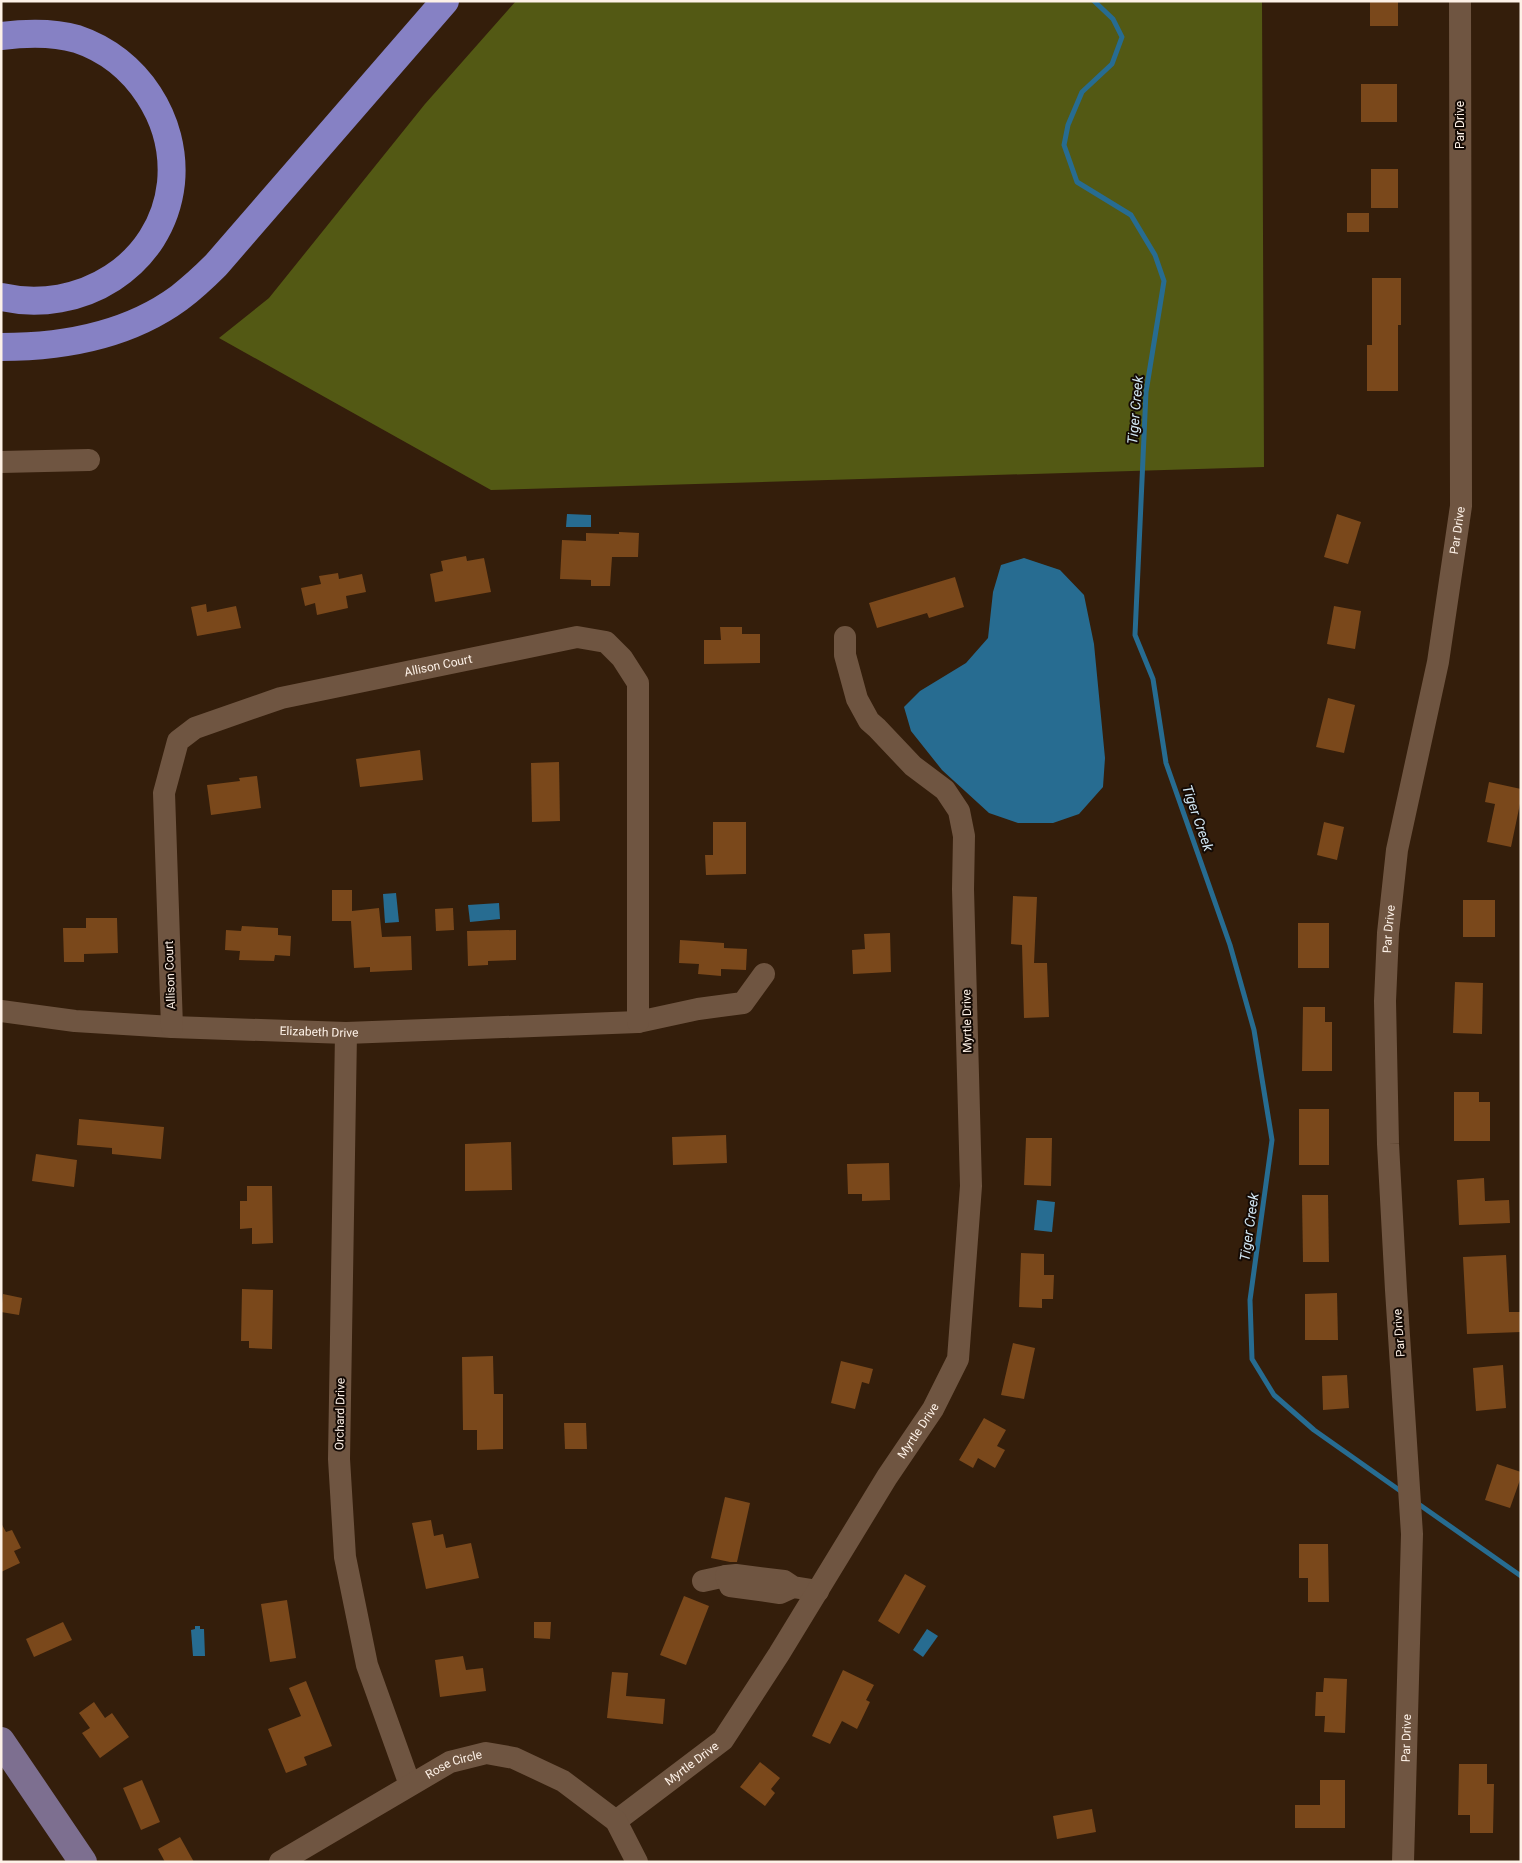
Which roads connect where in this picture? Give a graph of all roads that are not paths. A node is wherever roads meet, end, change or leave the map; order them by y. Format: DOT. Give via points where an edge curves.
graph roads {
  1 [pos="445,1"];
  2 [pos="1460,1"];
  3 [pos="1,36"];
  4 [pos="1,297"];
  5 [pos="1,347"];
  6 [pos="89,460"];
  7 [pos="1,462"];
  8 [pos="845,637"];
  9 [pos="764,974"];
  10 [pos="1,1011"];
  11 [pos="638,1022"];
  12 [pos="172,1027"];
  13 [pos="346,1033"];
  14 [pos="704,1581"];
  15 [pos="818,1591"];
  16 [pos="1,1741"];
  17 [pos="410,1785"];
  18 [pos="616,1821"];
  19 [pos="83,1862"];
  20 [pos="280,1862"];
  21 [pos="637,1862"];
  22 [pos="1403,1862"];
  1 -- 5 [label="highway" via="216,265 179,298 116,331 59,345"];
  2 -- 22 [label="street, Par Drive" via="1461,506 1438,662 1397,850 1384,1001 1390,1193 1412,1534"];
  3 -- 4 [label="highway" via="52,35 75,39 108,53 142,85 152,100 167,134 171,168 168,198 158,226 131,264 117,276 84,294 64,299 28,301"];
  6 -- 7 [label="street"];
  8 -- 15 [label="street, Myrtle Drive" via="845,655 857,700 869,721 913,766 945,790 959,811 964,836 970,1186 958,1360 933,1409 887,1476"];
  9 -- 11 [label="street, Elizabeth Drive" via="743,1003"];
  10 -- 12 [label="street, Elizabeth Drive" via="75,1021"];
  11 -- 12 [label="street, Allison Court" via="638,683 622,658 606,642 577,637 281,698 195,728 178,741 164,793"];
  11 -- 13 [label="street, Elizabeth Drive"];
  12 -- 13 [label="street, Elizabeth Drive"];
  13 -- 17 [label="street, Orchard Drive" via="339,1459 344,1557 367,1665"];
  14 -- 15 [label="street" via="726,1576 730,1586 780,1593 793,1587"];
  15 -- 18 [label="street, Myrtle Drive" via="723,1740"];
  16 -- 19 [label="main road"];
  17 -- 18 [label="street, Rose Circle" via="450,1762 486,1753 514,1758 563,1781"];
  17 -- 20 [label="street, Rose Circle"];
  18 -- 21 [label="street, Rose Circle"];
}
